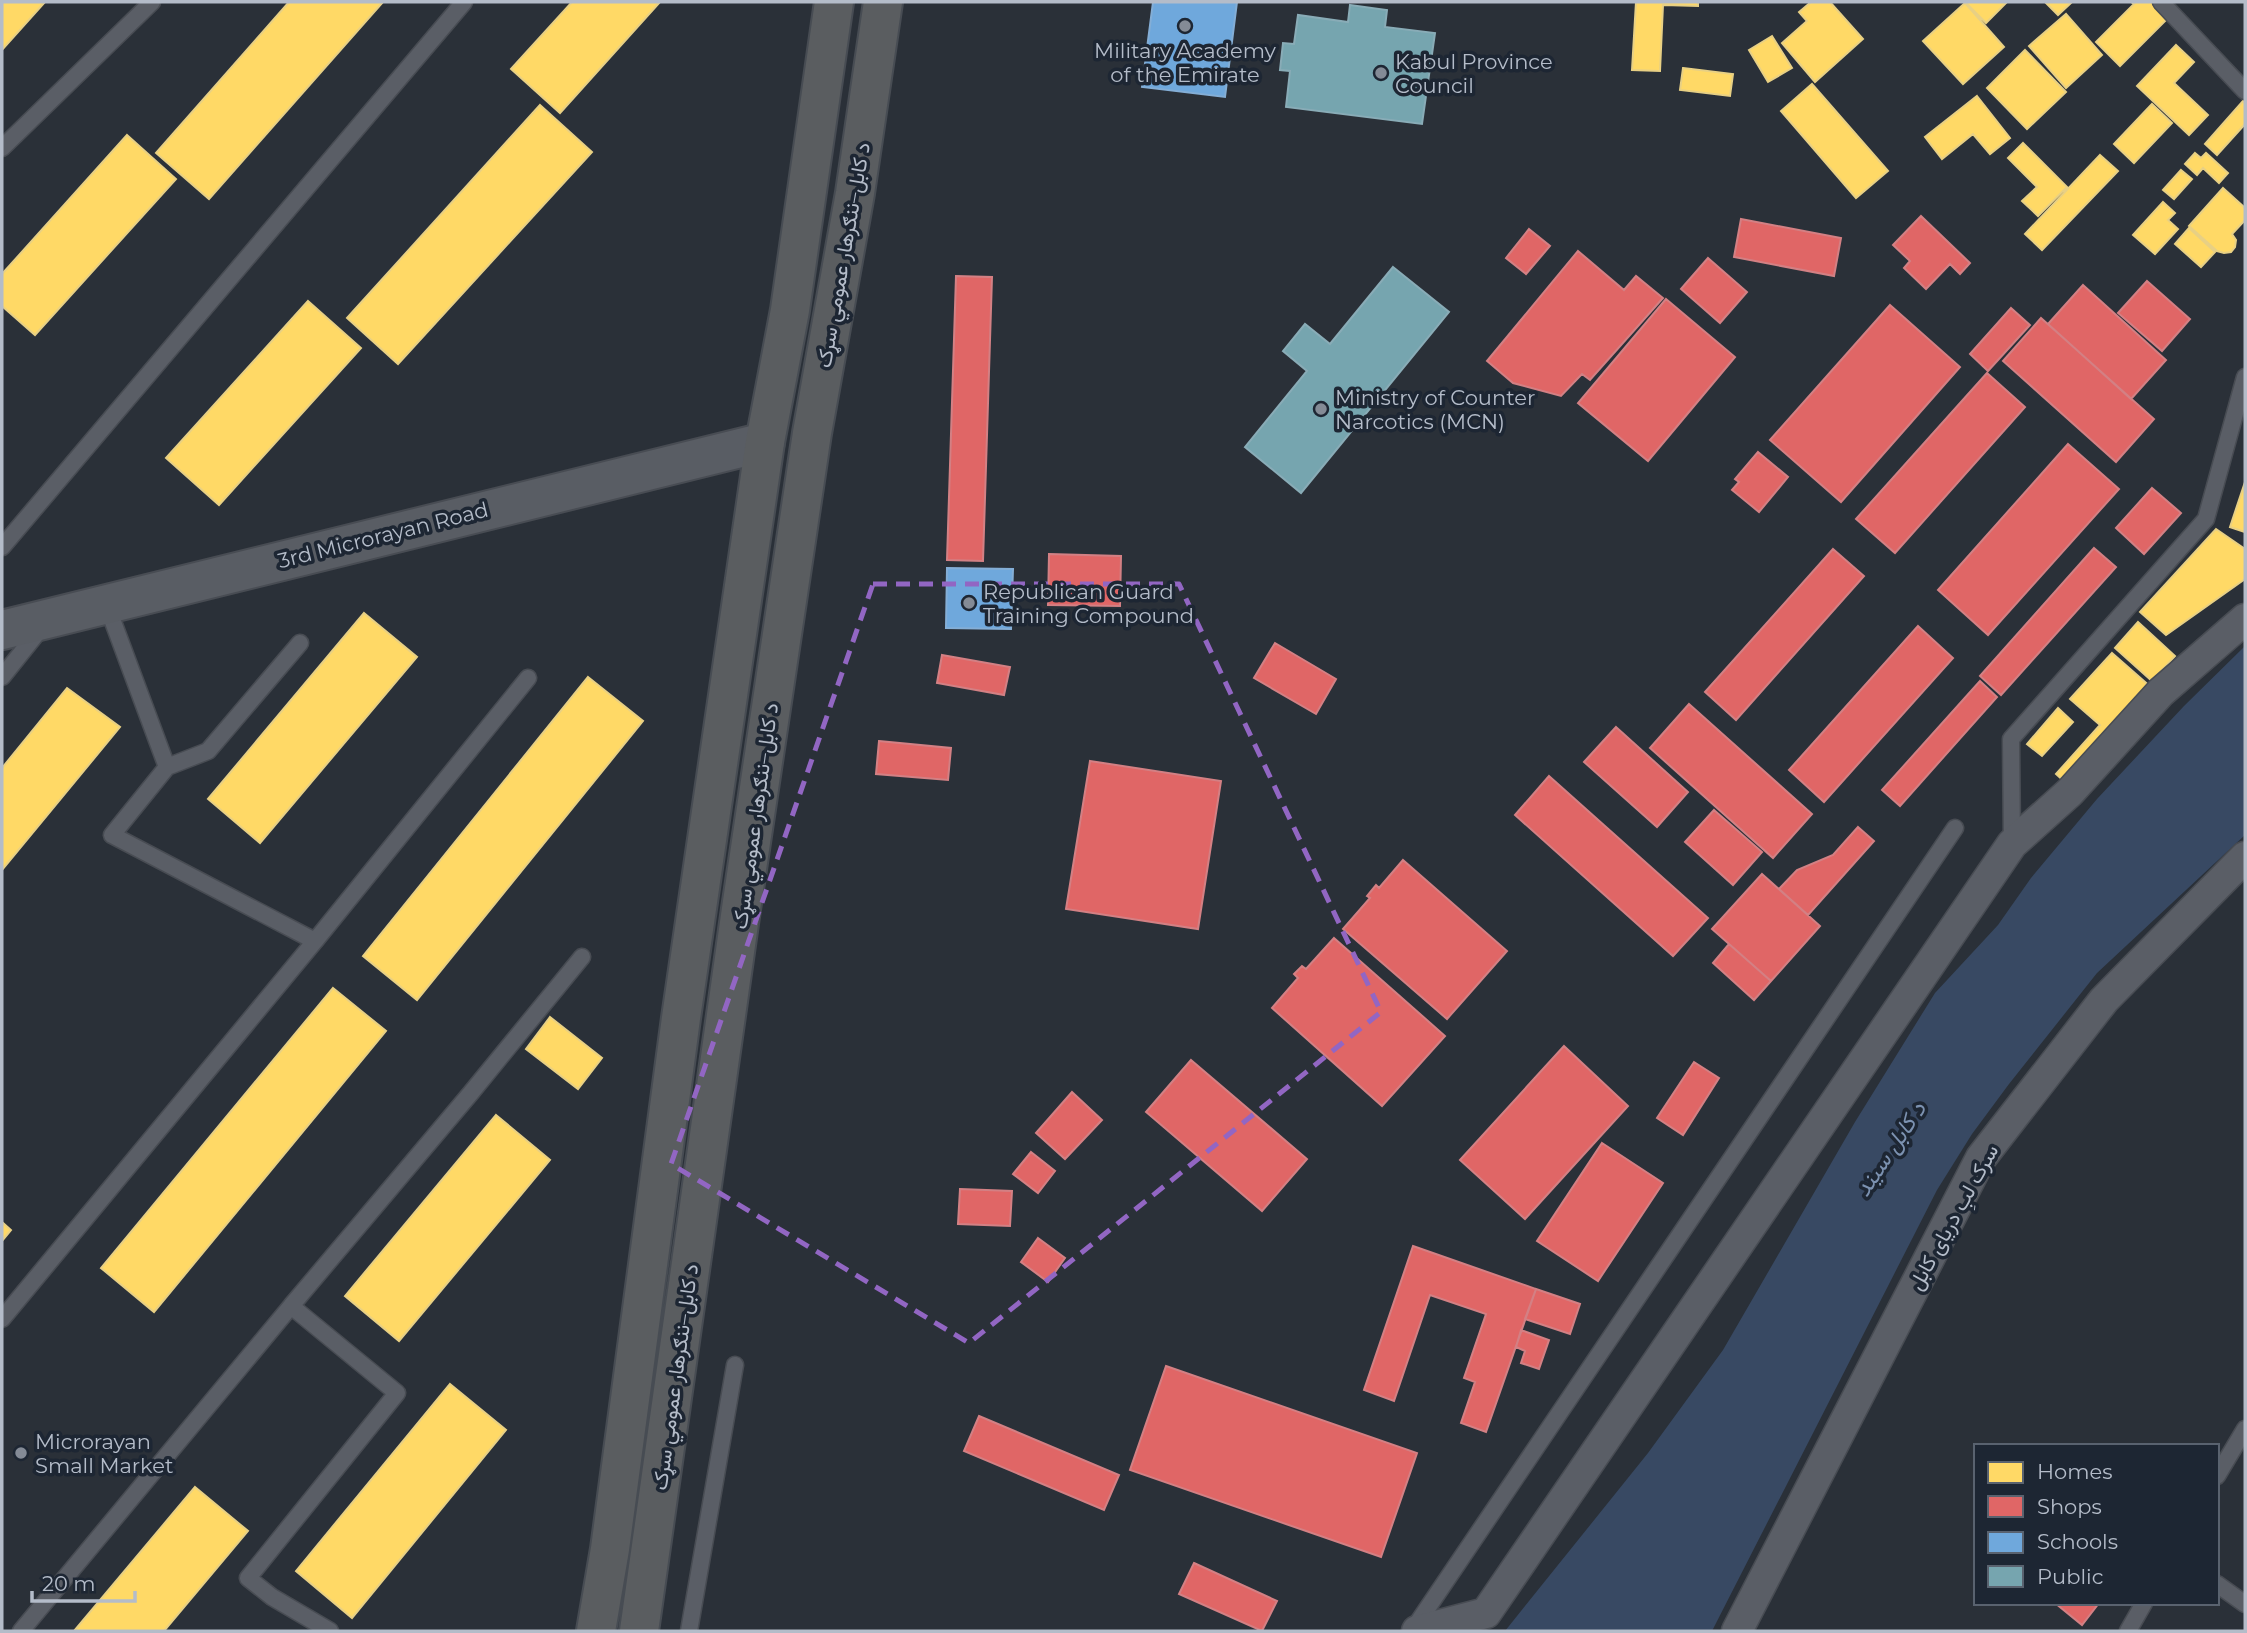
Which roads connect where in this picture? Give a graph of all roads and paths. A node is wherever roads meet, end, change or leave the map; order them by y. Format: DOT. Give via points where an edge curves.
graph roads {
  1 [pos="152,2"];
  2 [pos="464,2"];
  3 [pos="883,2"];
  4 [pos="2161,2"];
  5 [pos="828,5"];
  6 [pos="2245,91"];
  7 [pos="2,148"];
  8 [pos="2245,377"];
  9 [pos="765,442"];
  10 [pos="2,547"];
  11 [pos="106,603"];
  12 [pos="48,619"];
  13 [pos="2245,619"];
  14 [pos="2,630"];
  15 [pos="300,643"];
  16 [pos="2,677"];
  17 [pos="528,678"];
  18 [pos="167,767"];
  19 [pos="1955,828"];
  20 [pos="2012,844"];
  21 [pos="2245,857"];
  22 [pos="315,941"];
  23 [pos="582,957"];
  24 [pos="291,1307"];
  25 [pos="2,1319"];
  26 [pos="735,1366"];
  27 [pos="2245,1429"];
  28 [pos="2219,1473"];
  29 [pos="2219,1585"];
  30 [pos="2245,1604"];
  31 [pos="2143,1605"];
  32 [pos="21,1631"];
  33 [pos="330,1631"];
  34 [pos="596,1631"];
  35 [pos="639,1631"];
  36 [pos="689,1631"];
  37 [pos="1412,1631"];
  38 [pos="1417,1631"];
  39 [pos="1737,1631"];
  40 [pos="2128,1631"];
  1 -- 7 [label="lane"];
  2 -- 10 [label="lane"];
  3 -- 35 [label="highway, د کابل–ننګرهار عمومي سړک" via="808,460"];
  4 -- 6 [label="lane"];
  5 -- 9 [label="highway, د کابل–ننګرهار عمومي سړک" via="790,310"];
  8 -- 20 [label="lane" via="2206,519 2011,739"];
  9 -- 11 [label="street, 3rd Microrayan Road"];
  9 -- 34 [label="highway, د کابل–ننګرهار عمومي سړک"];
  11 -- 12 [label="street, 3rd Microrayan Road"];
  11 -- 18 [label="lane"];
  12 -- 14 [label="street, 3rd Microrayan Road"];
  12 -- 16 [label="lane"];
  13 -- 20 [label="street" via="2161,692 2070,792"];
  15 -- 18 [label="lane" via="208,751"];
  17 -- 22 [label="lane"];
  18 -- 22 [label="lane" via="112,835"];
  19 -- 37 [label="lane"];
  20 -- 38 [label="street" via="1486,1613"];
  21 -- 39 [label="street, سرک لبِ دریای کابل" via="2104,1000 1981,1157"];
  22 -- 25 [label="lane"];
  23 -- 24 [label="lane"];
  24 -- 32 [label="lane"];
  24 -- 33 [label="lane" via="397,1393 248,1578"];
  26 -- 36 [label="lane"];
  27 -- 28 [label="lane"];
  29 -- 30 [label="lane"];
  31 -- 40 [label="lane"];
}
